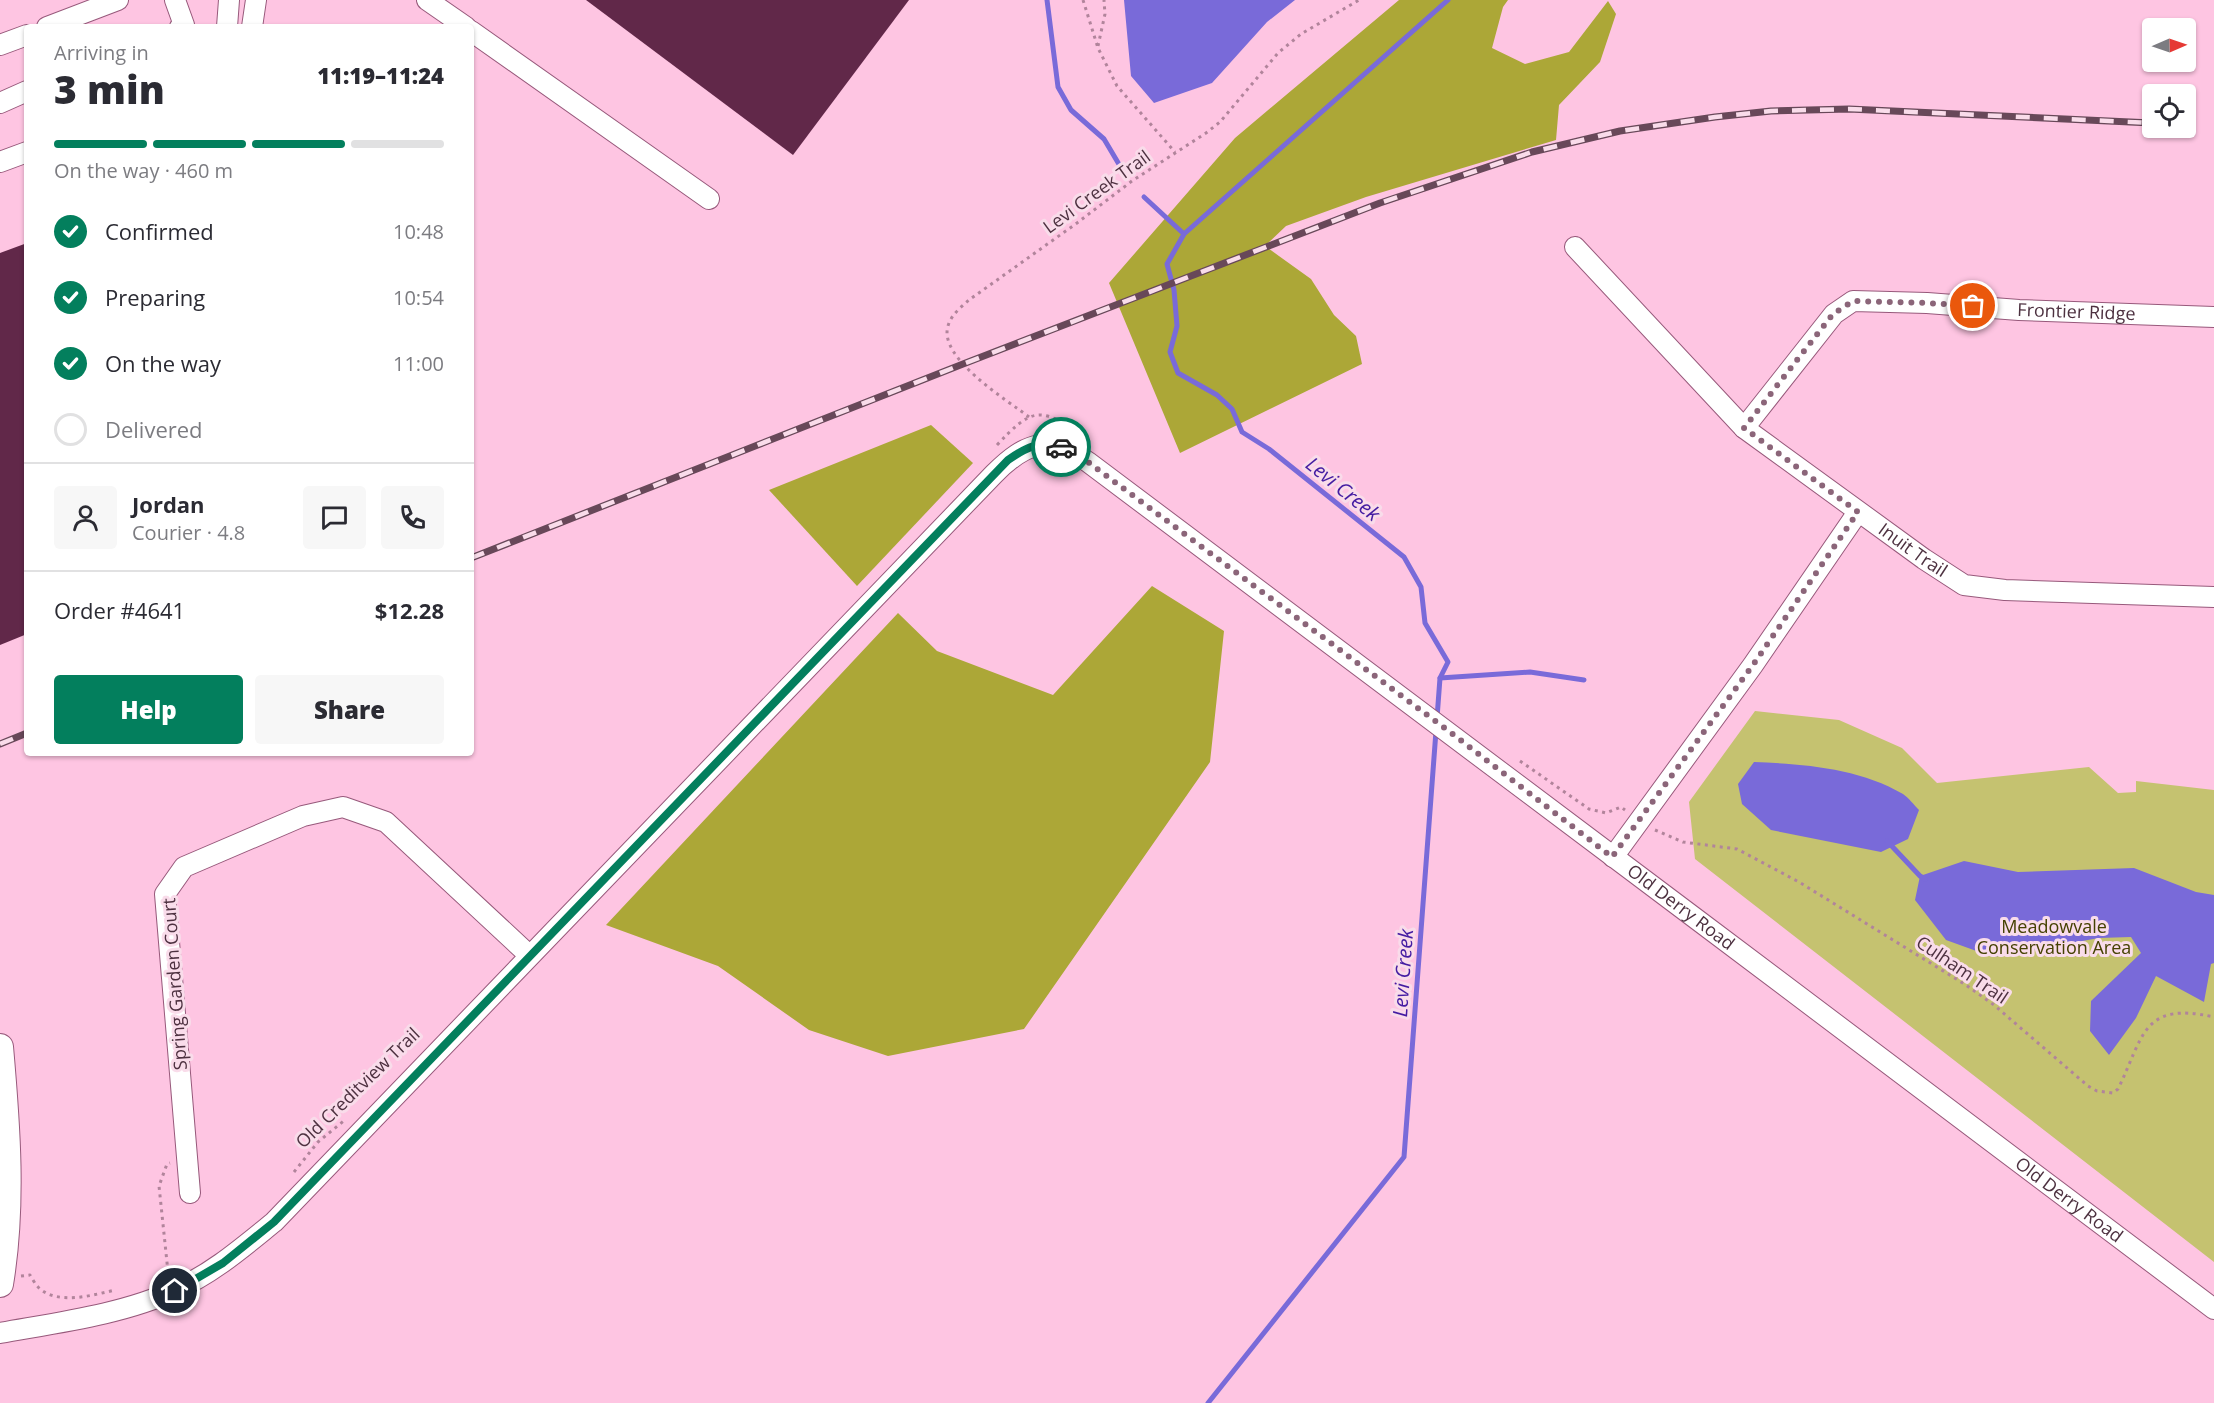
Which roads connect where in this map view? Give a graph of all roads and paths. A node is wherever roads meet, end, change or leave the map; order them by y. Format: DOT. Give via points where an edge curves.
graph roads {
  1 [pos="118,0"];
  2 [pos="175,0"];
  3 [pos="229,0"];
  4 [pos="256,0"];
  5 [pos="428,0"];
  6 [pos="1083,0"];
  7 [pos="1104,0"];
  8 [pos="1359,0"];
  9 [pos="55,24"];
  10 [pos="184,24"];
  11 [pos="227,24"];
  12 [pos="252,24"];
  13 [pos="462,24"];
  14 [pos="474,33"];
  15 [pos="24,36"];
  16 [pos="0,45"];
  17 [pos="1098,48"];
  18 [pos="24,93"];
  19 [pos="0,103"];
  20 [pos="1175,152"];
  21 [pos="24,153"];
  22 [pos="0,162"];
  23 [pos="709,199"];
  24 [pos="1575,247"];
  25 [pos="2214,317"];
  26 [pos="1029,417"];
  27 [pos="1744,428"];
  28 [pos="1858,512"];
  29 [pos="2214,597"];
  30 [pos="1512,755"];
  31 [pos="1621,807"];
  32 [pos="1653,830"];
  33 [pos="1612,857"];
  34 [pos="529,955"];
  35 [pos="2214,1017"];
  36 [pos="0,1047"];
  37 [pos="352,1115"];
  38 [pos="188,1161"];
  39 [pos="289,1180"];
  40 [pos="190,1193"];
  41 [pos="177,1270"];
  42 [pos="168,1274"];
  43 [pos="30,1275"];
  44 [pos="160,1277"];
  45 [pos="0,1284"];
  46 [pos="123,1288"];
  47 [pos="2214,1309"];
  48 [pos="0,1333"];
  1 -- 9 [label="street"];
  2 -- 10 [label="street"];
  3 -- 11 [label="street"];
  4 -- 12 [label="street"];
  5 -- 13 [label="street"];
  6 -- 17 [label="path"];
  7 -- 17 [label="path"];
  8 -- 20 [label="path, Levi Creek Trail" via="1301,34 1278,53 1220,122"];
  14 -- 23 [label="street"];
  15 -- 16 [label="street"];
  17 -- 20 [label="path" via="1117,87"];
  18 -- 19 [label="street"];
  20 -- 26 [label="path, Levi Creek Trail" via="969,300 948,326 947,338 963,364"];
  21 -- 22 [label="street"];
  24 -- 27 [label="street, Inuit Trail"];
  25 -- 27 [label="street, Frontier Ridge" via="1853,301 1833,314"];
  27 -- 28 [label="street, Inuit Trail"];
  28 -- 29 [label="street, Inuit Trail" via="1964,585 2005,590"];
  28 -- 33 [label="street" via="1753,665"];
  30 -- 31 [label="path" via="1589,809 1606,813"];
  32 -- 35 [label="path, Culham Trail" via="1683,842 1737,849 1799,882 1966,985 2097,1091 2118,1089 2149,1025 2184,1012"];
  33 -- 34 [label="street, Old Derry Road" via="1070,450 1053,444 1036,445 1023,449 994,474"];
  33 -- 47 [label="street, Old Derry Road"];
  34 -- 38 [label="street, Spring Garden Court" via="386,822 343,807 303,816 184,867 165,894"];
  34 -- 48 [label="street" via="274,1222 223,1263 175,1291 120,1309"];
  36 -- 45 [label="main road" via="8,1132 7,1211"];
  37 -- 39 [label="path, Old Creditview Trail" via="318,1142"];
  38 -- 40 [label="street, Spring Garden Court"];
  38 -- 42 [label="path" via="167,1164 159,1186"];
  41 -- 42 [label="path"];
  42 -- 44 [label="path"];
  43 -- 46 [label="path" via="51,1296 66,1298"];
}
